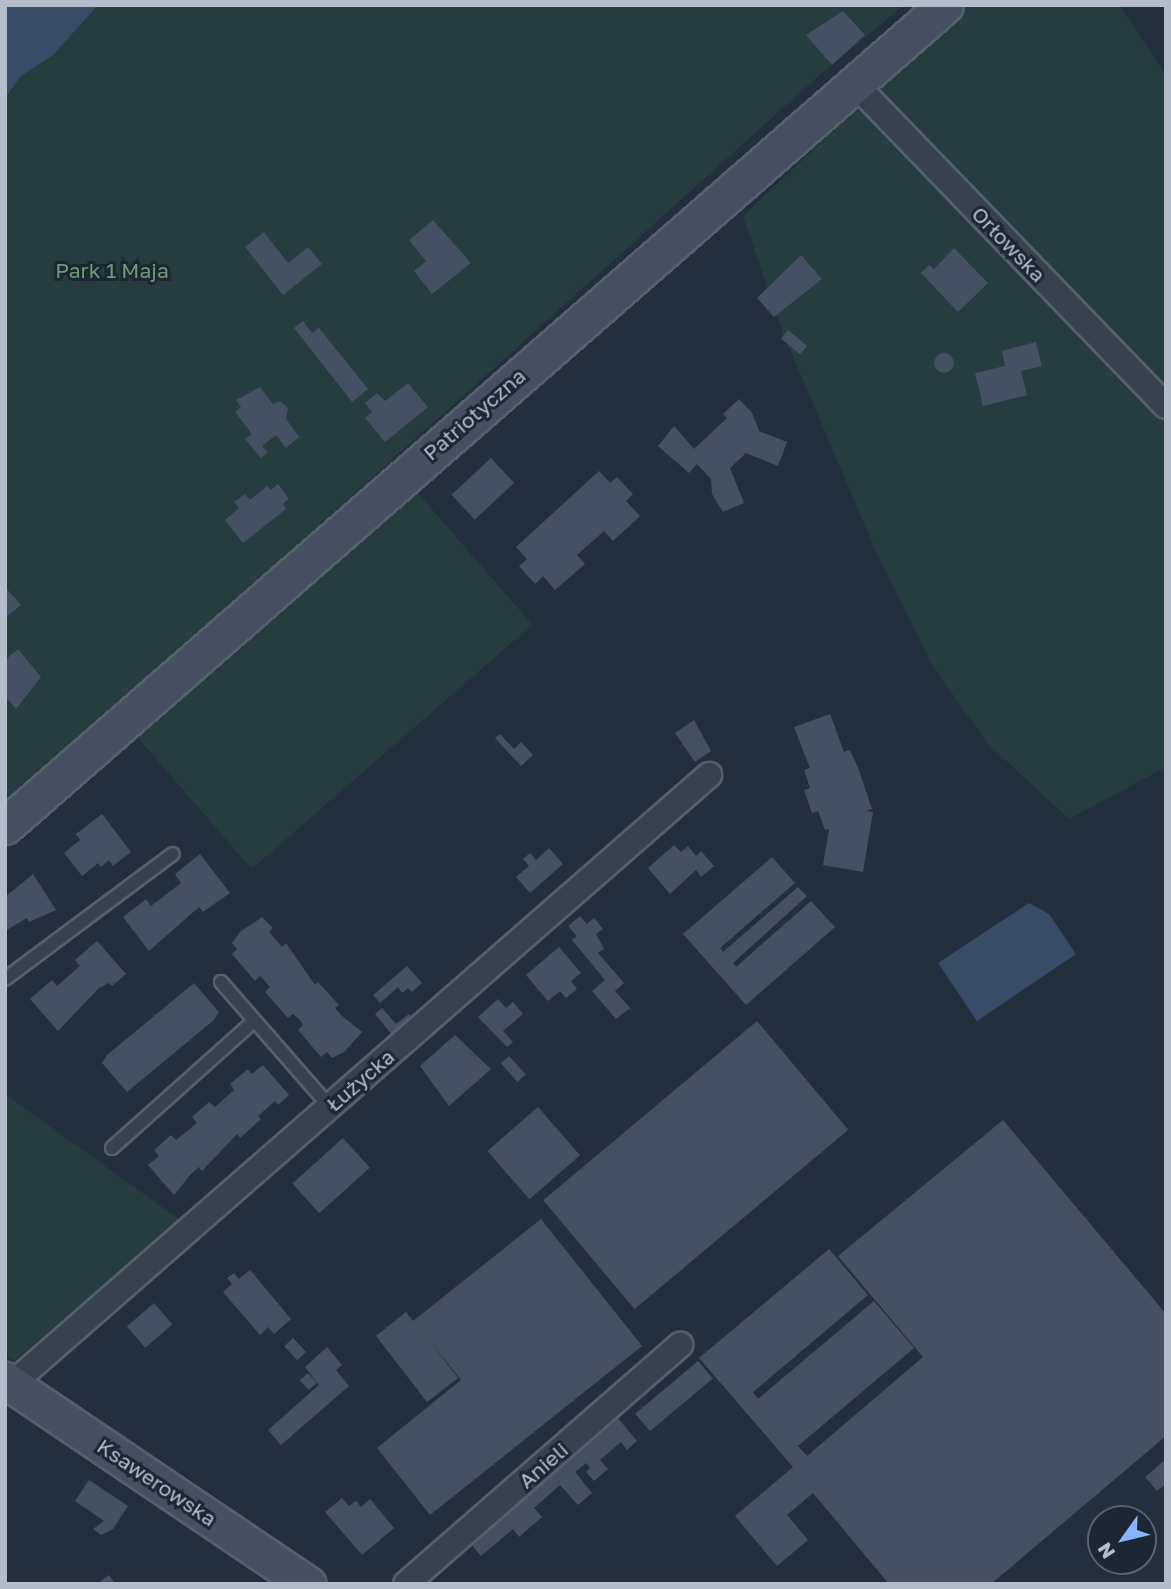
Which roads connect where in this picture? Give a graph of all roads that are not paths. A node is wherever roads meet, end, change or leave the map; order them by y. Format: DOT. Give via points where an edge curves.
graph roads {
  1 [pos="945,5"];
  2 [pos="853,82"];
  3 [pos="1166,406"];
  4 [pos="709,775"];
  5 [pos="5,826"];
  6 [pos="173,854"];
  7 [pos="5,979"];
  8 [pos="221,982"];
  9 [pos="254,1021"];
  10 [pos="330,1107"];
  11 [pos="112,1147"];
  12 [pos="680,1345"];
  13 [pos="9,1382"];
  14 [pos="308,1584"];
  15 [pos="406,1584"];
  1 -- 2 [label="street, Patriotyczna"];
  2 -- 3 [label="street, Orłowska"];
  2 -- 5 [label="street, Patriotyczna"];
  4 -- 10 [label="street, Łużycka"];
  6 -- 7 [label="lane"];
  8 -- 9 [label="lane"];
  9 -- 10 [label="lane"];
  9 -- 11 [label="lane"];
  10 -- 13 [label="street, Łużycka"];
  12 -- 15 [label="street, Anieli"];
  13 -- 14 [label="street, Ksawerowska"];
}
